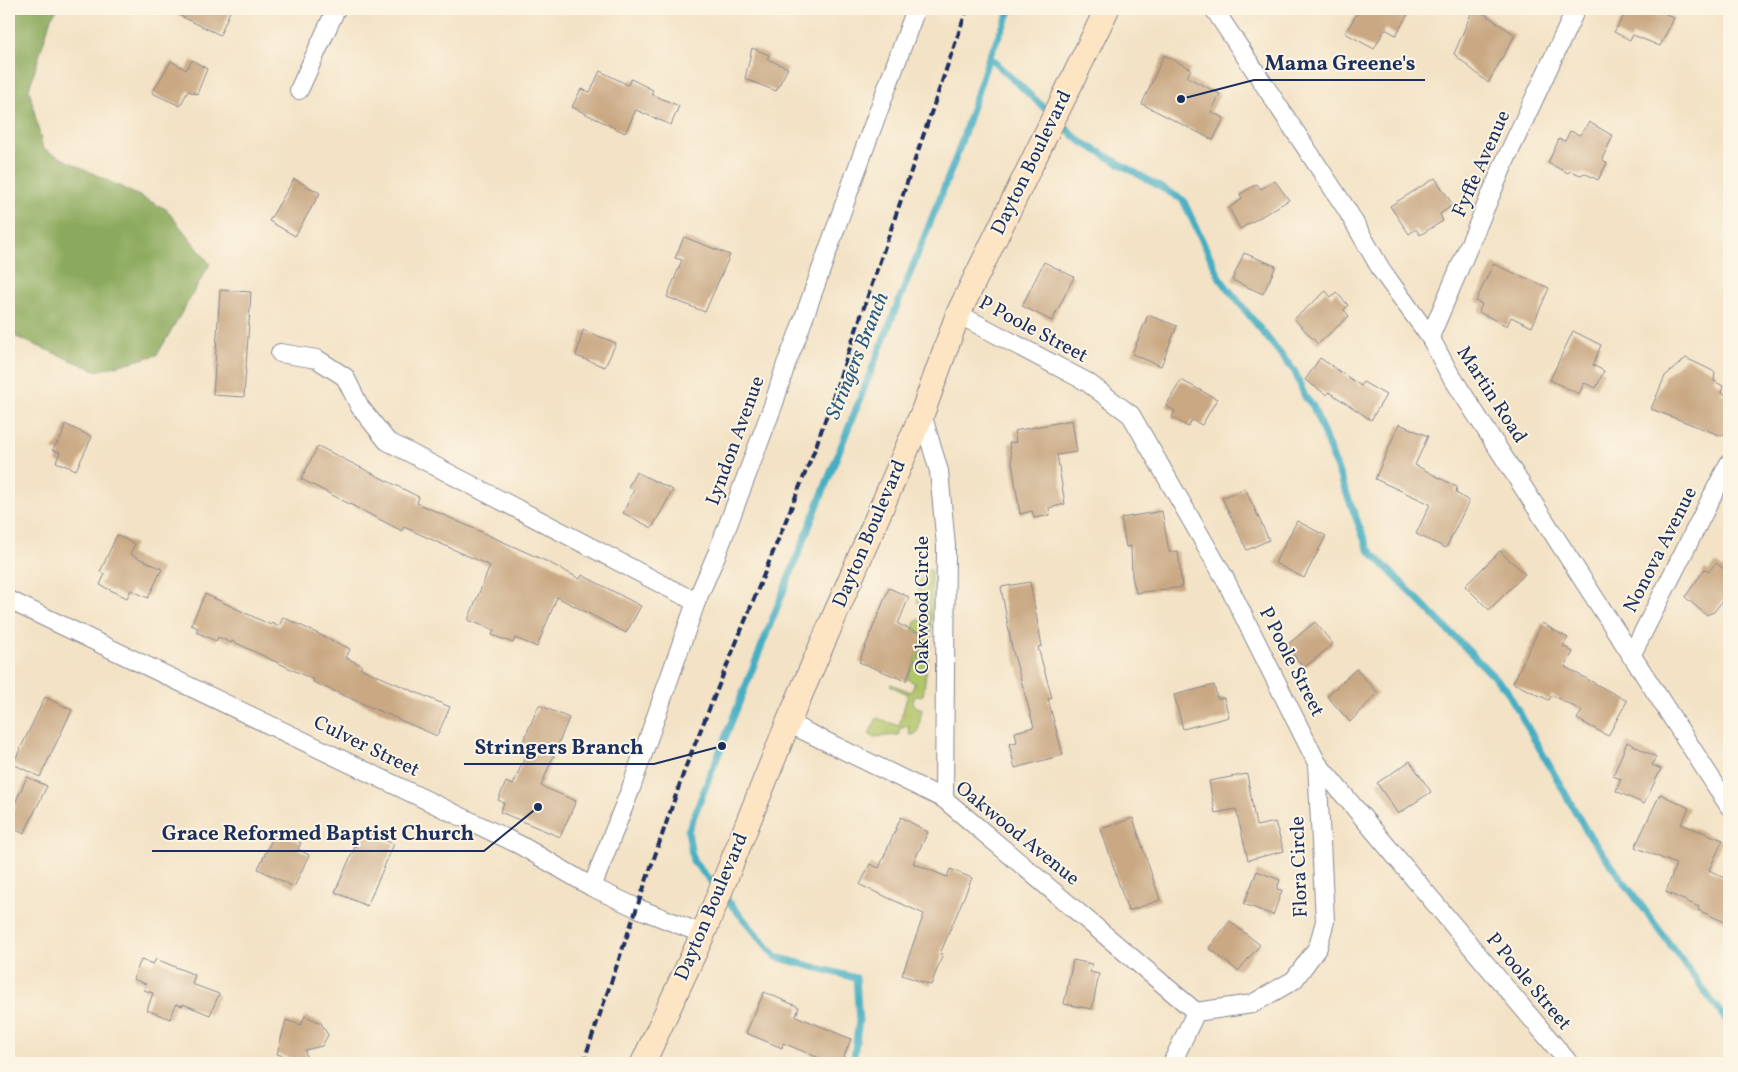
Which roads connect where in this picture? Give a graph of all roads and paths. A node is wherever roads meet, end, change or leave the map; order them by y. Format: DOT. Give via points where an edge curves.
graph roads {
  1 [pos="336,9"];
  2 [pos="916,9"];
  3 [pos="1107,9"];
  4 [pos="1214,9"];
  5 [pos="1576,9"];
  6 [pos="299,90"];
  7 [pos="958,314"];
  8 [pos="1430,337"];
  9 [pos="280,353"];
  10 [pos="922,414"];
  11 [pos="1729,463"];
  12 [pos="9,600"];
  13 [pos="696,602"];
  14 [pos="1631,656"];
  15 [pos="788,723"];
  16 [pos="1317,762"];
  17 [pos="944,799"];
  18 [pos="1729,806"];
  19 [pos="592,887"];
  20 [pos="703,934"];
  21 [pos="1196,1012"];
  22 [pos="643,1063"];
  23 [pos="1172,1063"];
  24 [pos="1569,1063"];
  1 -- 6 [label="street"];
  2 -- 13 [label="street, Lyndon Avenue" via="774,403"];
  3 -- 7 [label="main road, Dayton Boulevard"];
  4 -- 8 [label="street, Martin Road" via="1347,210 1382,271"];
  5 -- 8 [label="street, Fyffe Avenue" via="1506,159"];
  7 -- 10 [label="main road, Dayton Boulevard"];
  7 -- 16 [label="street, P Poole Street" via="1087,382 1130,415 1224,577"];
  8 -- 14 [label="street, Martin Road" via="1448,371"];
  9 -- 13 [label="street" via="317,359 346,377 360,407 387,441"];
  10 -- 15 [label="main road, Dayton Boulevard"];
  10 -- 17 [label="street, Oakwood Circle" via="939,471 946,546"];
  11 -- 14 [label="street, Nonova Avenue"];
  12 -- 19 [label="street, Culver Street" via="520,845"];
  13 -- 19 [label="street, Lyndon Avenue" via="631,788"];
  14 -- 18 [label="street, Martin Road"];
  15 -- 17 [label="street, Oakwood Avenue"];
  15 -- 20 [label="main road, Dayton Boulevard"];
  16 -- 21 [label="street, Flora Circle" via="1324,921 1318,948 1294,980 1252,1004"];
  16 -- 24 [label="street, P Poole Street"];
  17 -- 21 [label="street, Oakwood Avenue"];
  19 -- 20 [label="street, Culver Street"];
  20 -- 22 [label="main road, Dayton Boulevard"];
  21 -- 23 [label="street"];
}
